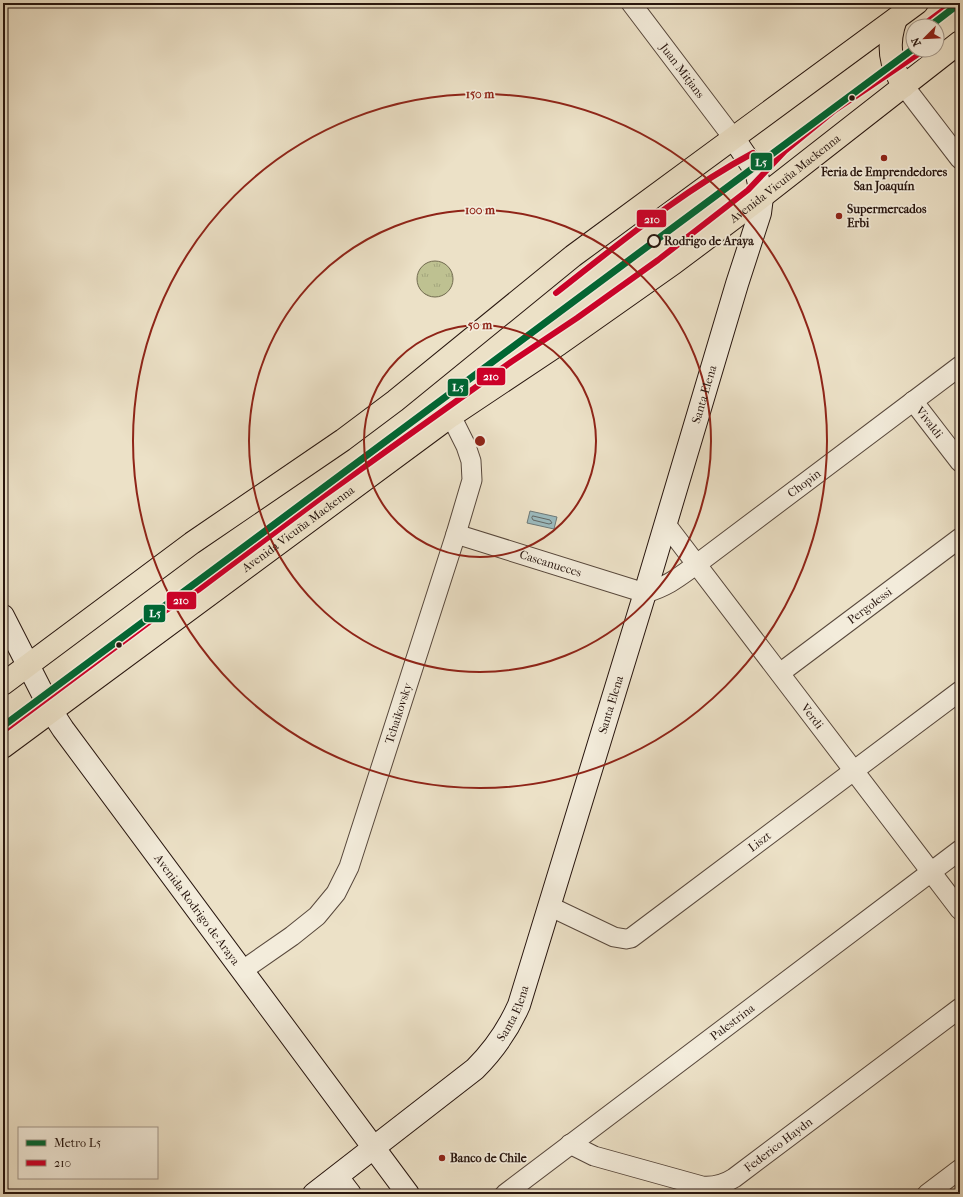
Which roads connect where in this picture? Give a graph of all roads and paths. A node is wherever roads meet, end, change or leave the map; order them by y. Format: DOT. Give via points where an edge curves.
graph roads {
  1 [pos="631,3"];
  2 [pos="918,3"];
  3 [pos="896,19"];
  4 [pos="960,42"];
  5 [pos="904,86"];
  6 [pos="734,139"];
  7 [pos="960,159"];
  8 [pos="762,197"];
  9 [pos="960,366"];
  10 [pos="913,402"];
  11 [pos="452,416"];
  12 [pos="960,462"];
  13 [pos="665,522"];
  14 [pos="456,534"];
  15 [pos="960,538"];
  16 [pos="697,564"];
  17 [pos="645,593"];
  18 [pos="3,616"];
  19 [pos="28,665"];
  20 [pos="780,673"];
  21 [pos="3,684"];
  22 [pos="960,692"];
  23 [pos="52,712"];
  24 [pos="3,747"];
  25 [pos="854,771"];
  26 [pos="960,850"];
  27 [pos="931,872"];
  28 [pos="550,906"];
  29 [pos="960,910"];
  30 [pos="243,970"];
  31 [pos="960,1008"];
  32 [pos="570,1144"];
  33 [pos="374,1148"];
  34 [pos="960,1169"];
  35 [pos="337,1177"];
  36 [pos="314,1194"];
  37 [pos="350,1194"];
  38 [pos="408,1194"];
  39 [pos="505,1194"];
  40 [pos="927,1194"];
  1 -- 6 [label="street, Juan Mitjans"];
  2 -- 3 [label="main road"];
  3 -- 5 [label="main road" via="890,50 895,70"];
  3 -- 6 [label="main road"];
  4 -- 5 [label="main road, Avenida Vicuña Mackenna"];
  5 -- 7 [label="street"];
  5 -- 8 [label="main road, Avenida Vicuña Mackenna"];
  6 -- 8 [label="street, Santa Elena" via="757,176"];
  6 -- 19 [label="main road" via="573,256 395,401 343,440 192,543"];
  8 -- 11 [label="main road, Avenida Vicuña Mackenna" via="626,298"];
  8 -- 13 [label="street, Santa Elena" via="760,213"];
  9 -- 10 [label="street, Chopin"];
  10 -- 12 [label="street, Vivaldi"];
  10 -- 16 [label="street, Chopin"];
  11 -- 14 [label="street, Tchaikovsky" via="471,461 472,480"];
  11 -- 23 [label="main road, Avenida Vicuña Mackenna"];
  13 -- 16 [label="street, Verdi"];
  13 -- 17 [label="street, Santa Elena"];
  14 -- 17 [label="street, Cascanueces"];
  14 -- 30 [label="street, Tchaikovsky" via="349,866 336,893 317,916"];
  15 -- 20 [label="street, Pergolessi"];
  16 -- 17 [label="street, Chopin" via="664,587"];
  16 -- 20 [label="street, Verdi"];
  17 -- 28 [label="street, Santa Elena"];
  18 -- 19 [label="street, Avenida Rodrigo de Araya"];
  19 -- 21 [label="main road"];
  19 -- 23 [label="street, Avenida Rodrigo de Araya"];
  20 -- 25 [label="street, Verdi"];
  22 -- 25 [label="street, Liszt"];
  23 -- 24 [label="main road, Avenida Vicuña Mackenna"];
  23 -- 30 [label="street, Avenida Rodrigo de Araya"];
  25 -- 27 [label="street, Verdi"];
  25 -- 28 [label="street, Liszt" via="631,938 614,937"];
  26 -- 27 [label="street, Palestrina"];
  27 -- 29 [label="street, Verdi"];
  27 -- 32 [label="street, Palestrina"];
  28 -- 33 [label="street, Santa Elena" via="519,1005 494,1049 475,1069"];
  30 -- 33 [label="street, Avenida Rodrigo de Araya"];
  31 -- 32 [label="street, Federico Haydn" via="734,1178 719,1186 702,1186 594,1156"];
  32 -- 39 [label="street, Palestrina"];
  33 -- 35 [label="street, Santa Elena"];
  33 -- 38 [label="street, Avenida Rodrigo de Araya"];
  34 -- 40 [label="street"];
  35 -- 36 [label="street, Santa Elena"];
  35 -- 37 [label="street"];
}
